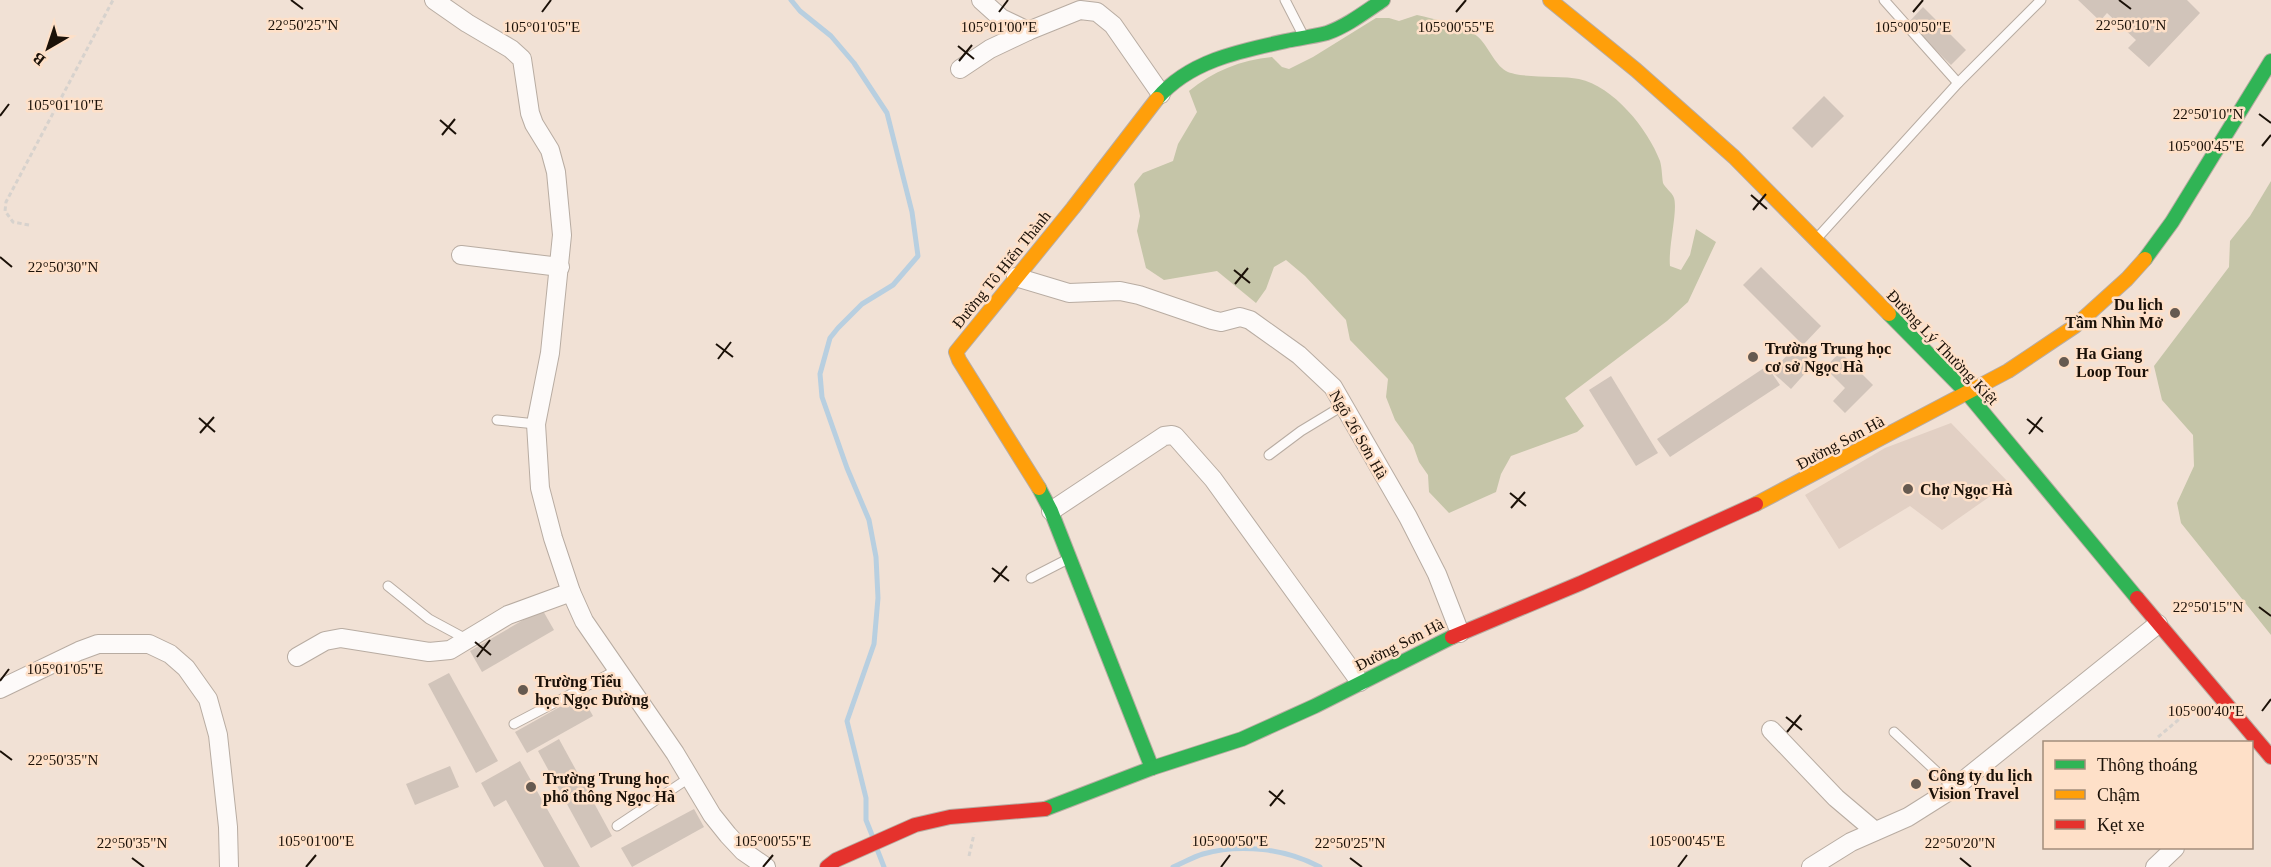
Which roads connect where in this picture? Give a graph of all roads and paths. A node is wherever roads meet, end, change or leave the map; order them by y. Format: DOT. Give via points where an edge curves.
graph roads {
  1 [pos="113,0"];
  2 [pos="434,0"];
  3 [pos="981,0"];
  4 [pos="1285,0"];
  5 [pos="1383,0"];
  6 [pos="1550,0"];
  7 [pos="1884,0"];
  8 [pos="2041,0"];
  9 [pos="1028,31"];
  10 [pos="1304,38"];
  11 [pos="2271,61"];
  12 [pos="960,69"];
  13 [pos="1958,83"];
  14 [pos="1161,94"];
  15 [pos="29,225"];
  16 [pos="1815,240"];
  17 [pos="461,255"];
  18 [pos="560,267"];
  19 [pos="1016,277"];
  20 [pos="1967,393"];
  21 [pos="1344,405"];
  22 [pos="497,420"];
  23 [pos="536,424"];
  24 [pos="1269,455"];
  25 [pos="1051,511"];
  26 [pos="1070,558"];
  27 [pos="1031,578"];
  28 [pos="388,586"];
  29 [pos="571,592"];
  30 [pos="2158,624"];
  31 [pos="1460,633"];
  32 [pos="468,639"];
  33 [pos="297,657"];
  34 [pos="617,670"];
  35 [pos="1360,682"];
  36 [pos="0,689"];
  37 [pos="2214,691"];
  38 [pos="514,724"];
  39 [pos="1771,729"];
  40 [pos="1894,732"];
  41 [pos="2158,737"];
  42 [pos="2251,741"];
  43 [pos="1152,768"];
  44 [pos="689,778"];
  45 [pos="1954,788"];
  46 [pos="617,826"];
  47 [pos="1875,831"];
  48 [pos="2174,849"];
  49 [pos="832,864"];
  50 [pos="230,867"];
  51 [pos="766,867"];
  52 [pos="1811,867"];
  53 [pos="2155,867"];
  1 -- 15 [label="path" via="6,202 5,212 13,222"];
  2 -- 18 [label="street" via="522,59 530,113 550,150 556,172 562,235"];
  3 -- 9 [label="street" via="1001,18"];
  4 -- 10 [label="lane"];
  5 -- 10 [label="main road, Đường Tô Hiến Thành" via="1342,26"];
  6 -- 16 [label="main road, Đường Lý Thường Kiệt" via="1690,117"];
  7 -- 13 [label="lane"];
  8 -- 13 [label="lane"];
  9 -- 12 [label="street" via="990,48"];
  9 -- 14 [label="street" via="1080,10 1097,12 1113,25"];
  10 -- 14 [label="main road, Đường Tô Hiến Thành" via="1206,63 1179,77"];
  11 -- 20 [label="main road, Đường Sơn Hà" via="2150,254 2074,326"];
  13 -- 16 [label="lane"];
  14 -- 19 [label="main road, Đường Tô Hiến Thành"];
  16 -- 20 [label="main road, Đường Lý Thường Kiệt"];
  17 -- 18 [label="street"];
  18 -- 23 [label="street"];
  19 -- 21 [label="street, Ngõ 26 Sơn Hà" via="1069,293 1120,291 1139,295 1221,322 1240,317 1250,320 1313,367"];
  19 -- 25 [label="main road, Đường Tô Hiến Thành" via="956,352"];
  20 -- 30 [label="main road, Đường Lý Thường Kiệt"];
  20 -- 31 [label="main road, Đường Sơn Hà" via="1732,516"];
  21 -- 24 [label="lane"];
  21 -- 31 [label="street, Ngõ 26 Sơn Hà" via="1437,574"];
  22 -- 23 [label="lane"];
  23 -- 29 [label="street" via="540,488"];
  25 -- 26 [label="main road, Đường Tô Hiến Thành"];
  25 -- 35 [label="street" via="1164,436 1175,436 1227,497"];
  26 -- 27 [label="lane"];
  26 -- 43 [label="main road, Đường Tô Hiến Thành"];
  28 -- 32 [label="lane" via="429,619"];
  29 -- 32 [label="street" via="508,615"];
  29 -- 34 [label="street" via="584,621"];
  30 -- 37 [label="main road, Đường Lý Thường Kiệt"];
  30 -- 45 [label="street"];
  31 -- 35 [label="main road, Đường Sơn Hà"];
  32 -- 33 [label="street" via="450,650 429,652 341,638 325,641"];
  34 -- 38 [label="lane"];
  34 -- 44 [label="street"];
  35 -- 43 [label="main road, Đường Sơn Hà" via="1242,739"];
  36 -- 50 [label="street" via="98,644 149,644 170,654 186,668 208,699 218,735"];
  37 -- 41 [label="path"];
  37 -- 42 [label="main road, Đường Lý Thường Kiệt"];
  39 -- 47 [label="street" via="1829,791"];
  40 -- 45 [label="lane"];
  43 -- 49 [label="main road, Đường Sơn Hà" via="1041,810 950,817 899,830"];
  44 -- 46 [label="lane"];
  44 -- 51 [label="street" via="728,835"];
  45 -- 47 [label="street" via="1908,817"];
  47 -- 52 [label="street"];
  48 -- 53 [label="street"];
}
